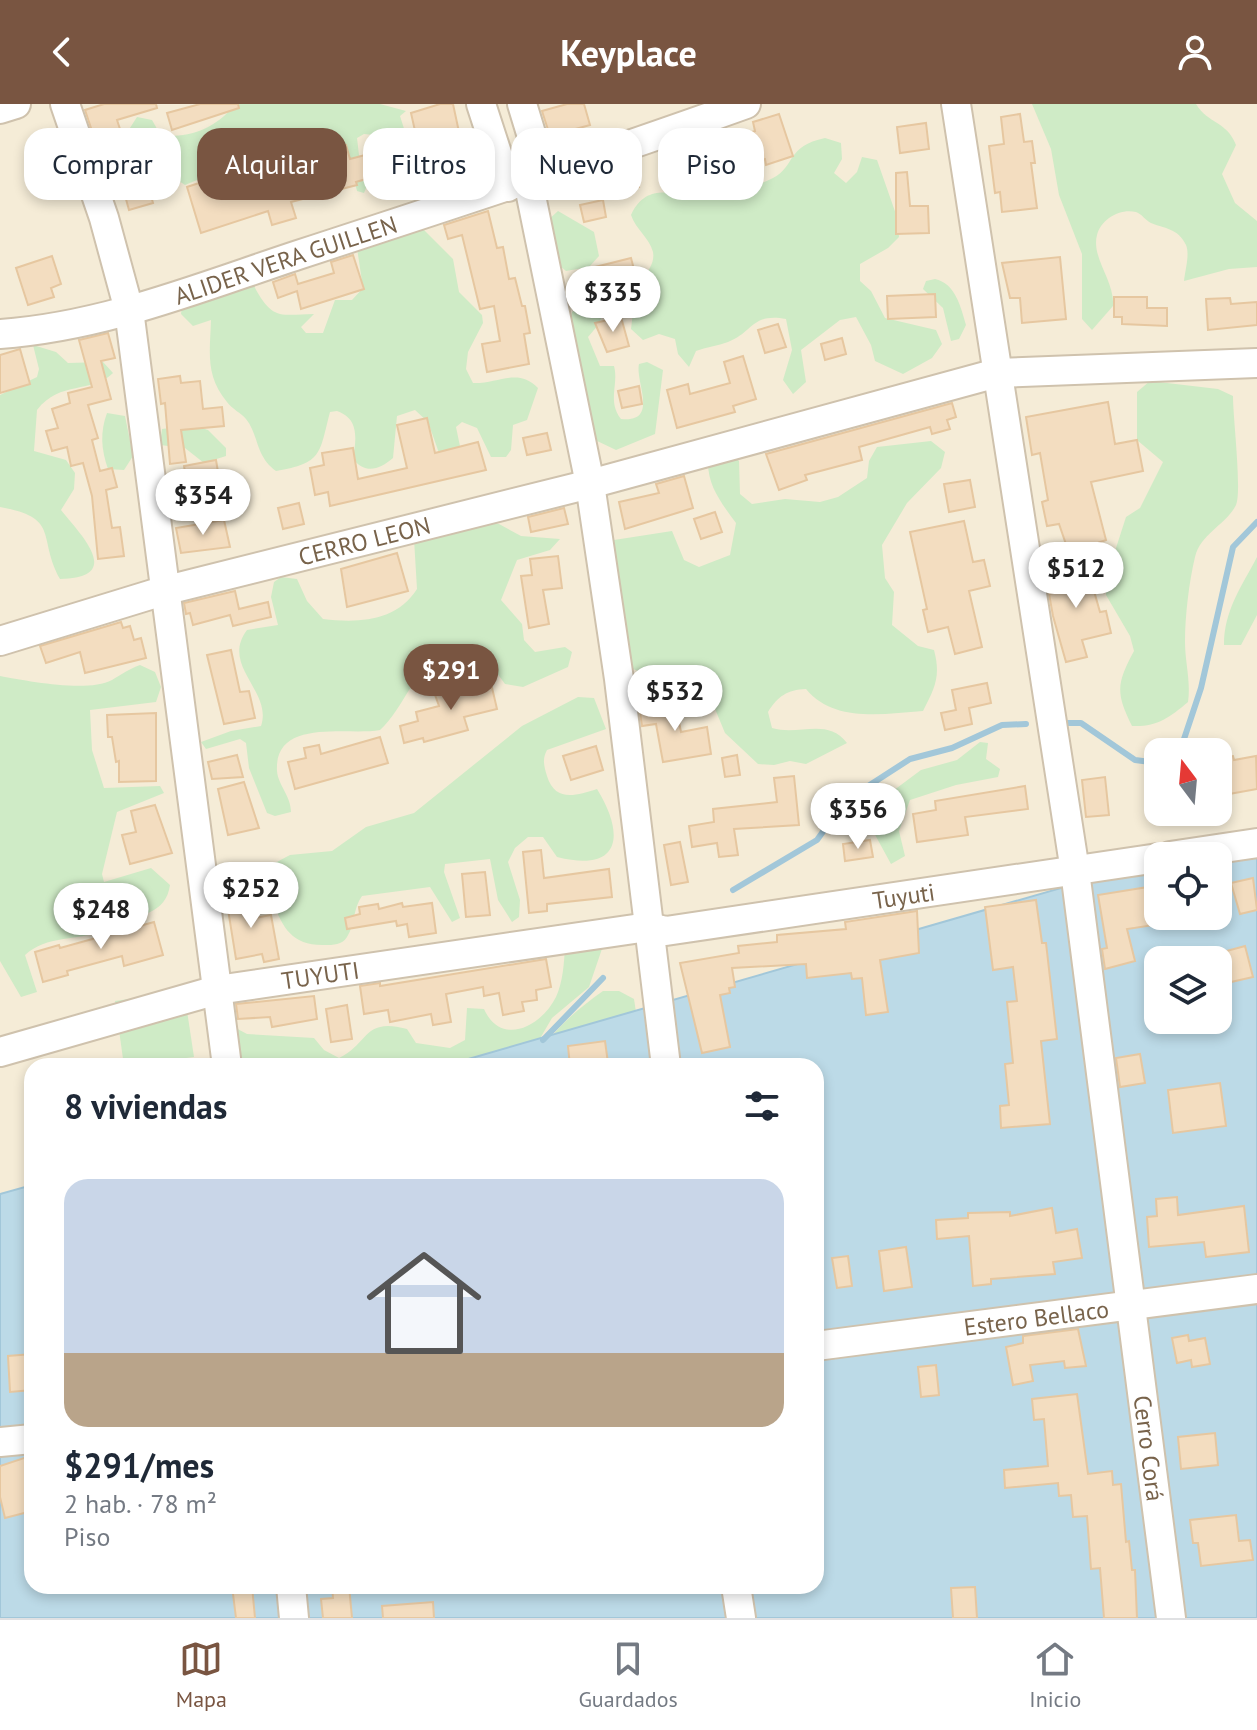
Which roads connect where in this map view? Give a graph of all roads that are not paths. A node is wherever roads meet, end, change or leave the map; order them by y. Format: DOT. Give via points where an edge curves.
graph roads {
  1 [pos="16,104"];
  2 [pos="65,104"];
  3 [pos="481,104"];
  4 [pos="522,104"];
  5 [pos="746,104"];
  6 [pos="956,104"];
  7 [pos="0,109"];
  8 [pos="524,128"];
  9 [pos="642,141"];
  10 [pos="511,154"];
  11 [pos="511,186"];
  12 [pos="531,200"];
  13 [pos="129,310"];
  14 [pos="0,334"];
  15 [pos="1257,363"];
  16 [pos="997,373"];
  17 [pos="590,484"];
  18 [pos="163,591"];
  19 [pos="0,641"];
  20 [pos="1257,843"];
  21 [pos="1232,847"];
  22 [pos="1144,860"];
  23 [pos="1075,871"];
  24 [pos="648,927"];
  25 [pos="217,990"];
  26 [pos="0,1052"];
  27 [pos="226,1058"];
  28 [pos="665,1058"];
  29 [pos="1257,1289"];
  30 [pos="1129,1291"];
  31 [pos="824,1345"];
  32 [pos="24,1440"];
  33 [pos="0,1442"];
  34 [pos="292,1594"];
  35 [pos="737,1594"];
  36 [pos="294,1618"];
  37 [pos="741,1618"];
  38 [pos="1171,1618"];
  1 -- 7 [label="street"];
  2 -- 13 [label="street"];
  3 -- 10 [label="street"];
  4 -- 8 [label="street"];
  5 -- 9 [label="street, ALIDER VERA GUILLEN"];
  6 -- 16 [label="street, Cerro Corá"];
  11 -- 13 [label="street, ALIDER VERA GUILLEN"];
  12 -- 17 [label="street"];
  13 -- 14 [label="street, ALIDER VERA GUILLEN" via="37,332"];
  13 -- 18 [label="street"];
  15 -- 16 [label="street, CERRO LEON"];
  16 -- 17 [label="street, CERRO LEON"];
  16 -- 23 [label="street, Cerro Corá"];
  17 -- 18 [label="street, CERRO LEON"];
  17 -- 24 [label="street"];
  18 -- 19 [label="street, CERRO LEON"];
  18 -- 25 [label="street"];
  20 -- 21 [label="street"];
  22 -- 23 [label="street, Tuyuti"];
  23 -- 24 [label="street, Tuyuti" via="666,931"];
  23 -- 30 [label="street, Cerro Corá"];
  24 -- 25 [label="street, TUYUTI"];
  24 -- 28 [label="street"];
  25 -- 26 [label="street, TUYUTI"];
  25 -- 27 [label="street"];
  29 -- 30 [label="street, Estero Bellaco"];
  30 -- 31 [label="street, Estero Bellaco"];
  30 -- 38 [label="street, Cerro Corá"];
  32 -- 33 [label="street"];
  34 -- 36 [label="street"];
  35 -- 37 [label="street"];
}
